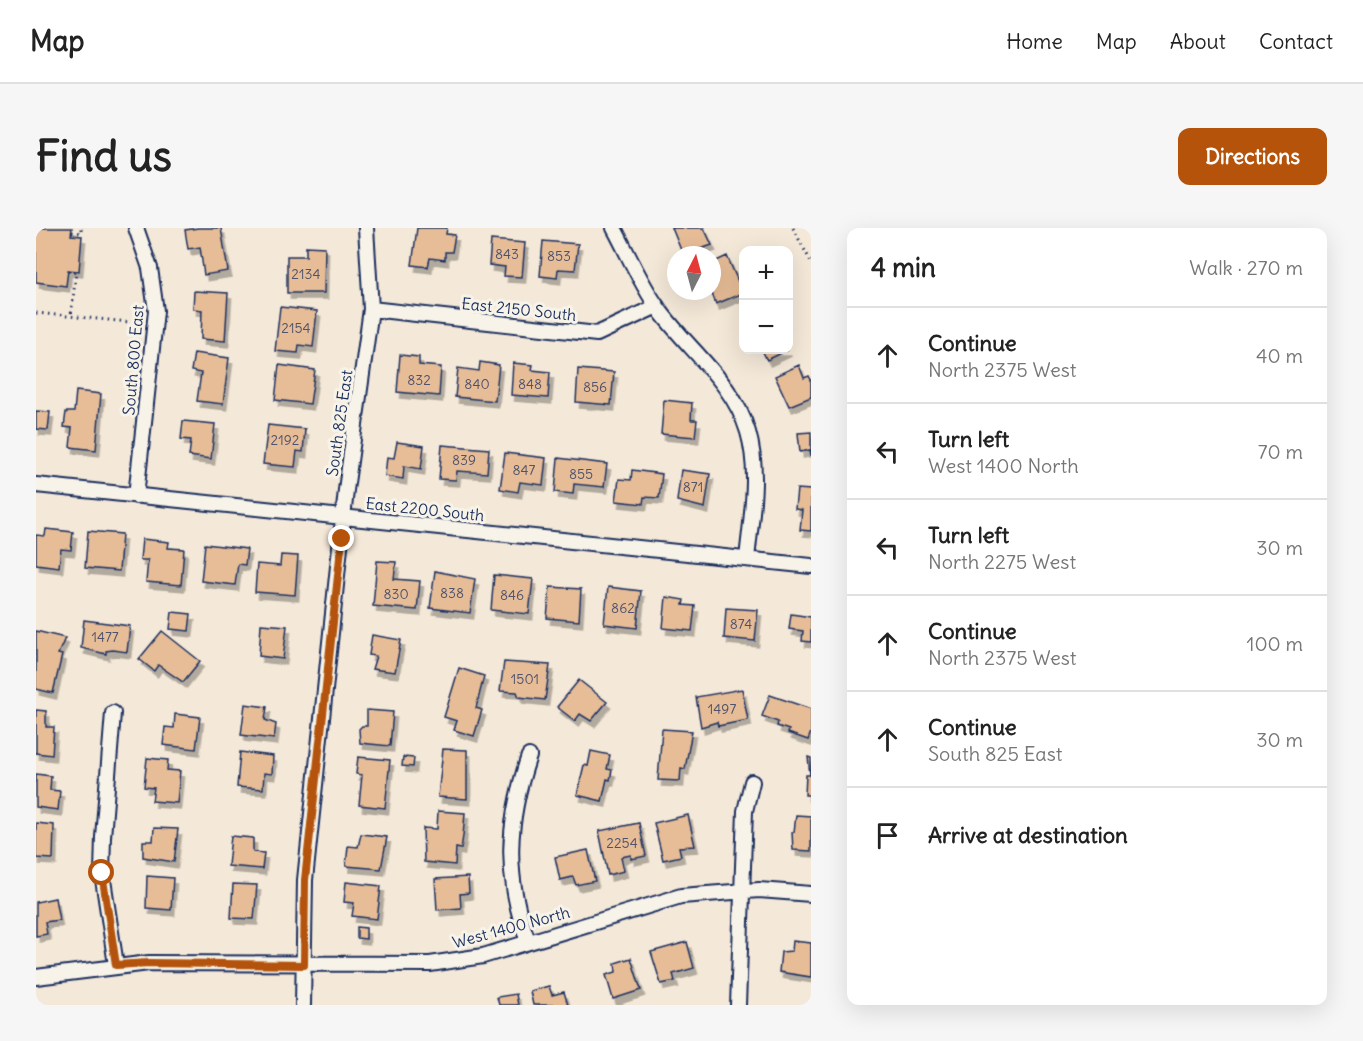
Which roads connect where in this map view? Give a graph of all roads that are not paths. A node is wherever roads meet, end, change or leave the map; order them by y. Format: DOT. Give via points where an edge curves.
graph roads {
  1 [pos="136,228"];
  2 [pos="366,228"];
  3 [pos="614,228"];
  4 [pos="657,306"];
  5 [pos="371,309"];
  6 [pos="36,485"];
  7 [pos="136,496"];
  8 [pos="344,517"];
  9 [pos="747,559"];
  10 [pos="811,566"];
  11 [pos="113,713"];
  12 [pos="529,756"];
  13 [pos="752,782"];
  14 [pos="741,890"];
  15 [pos="811,894"];
  16 [pos="528,941"];
  17 [pos="116,965"];
  18 [pos="304,965"];
  19 [pos="36,977"];
  20 [pos="303,1005"];
  21 [pos="738,1005"];
  1 -- 7 [label="street, South 800 East" via="150,268 156,311"];
  2 -- 5 [label="street, South 825 East"];
  3 -- 4 [label="street"];
  4 -- 5 [label="street, East 2150 South" via="597,334"];
  4 -- 9 [label="street" via="721,377 748,431 755,476"];
  5 -- 8 [label="street, South 825 East"];
  6 -- 7 [label="street, East 2200 South"];
  7 -- 8 [label="street, East 2200 South"];
  8 -- 9 [label="street, East 2200 South"];
  8 -- 18 [label="street, South 825 East" via="305,880"];
  9 -- 10 [label="street, East 2200 South"];
  11 -- 17 [label="street" via="102,873"];
  12 -- 16 [label="street" via="519,786 510,859 512,886"];
  13 -- 14 [label="street" via="745,811"];
  14 -- 15 [label="street, West 1400 North"];
  14 -- 16 [label="street, West 1400 North" via="681,896"];
  14 -- 21 [label="street"];
  16 -- 18 [label="street, West 1400 North" via="483,956 430,964"];
  17 -- 18 [label="street, West 1400 North"];
  17 -- 19 [label="street, West 1400 North"];
  18 -- 20 [label="street, South 825 East"];
}
